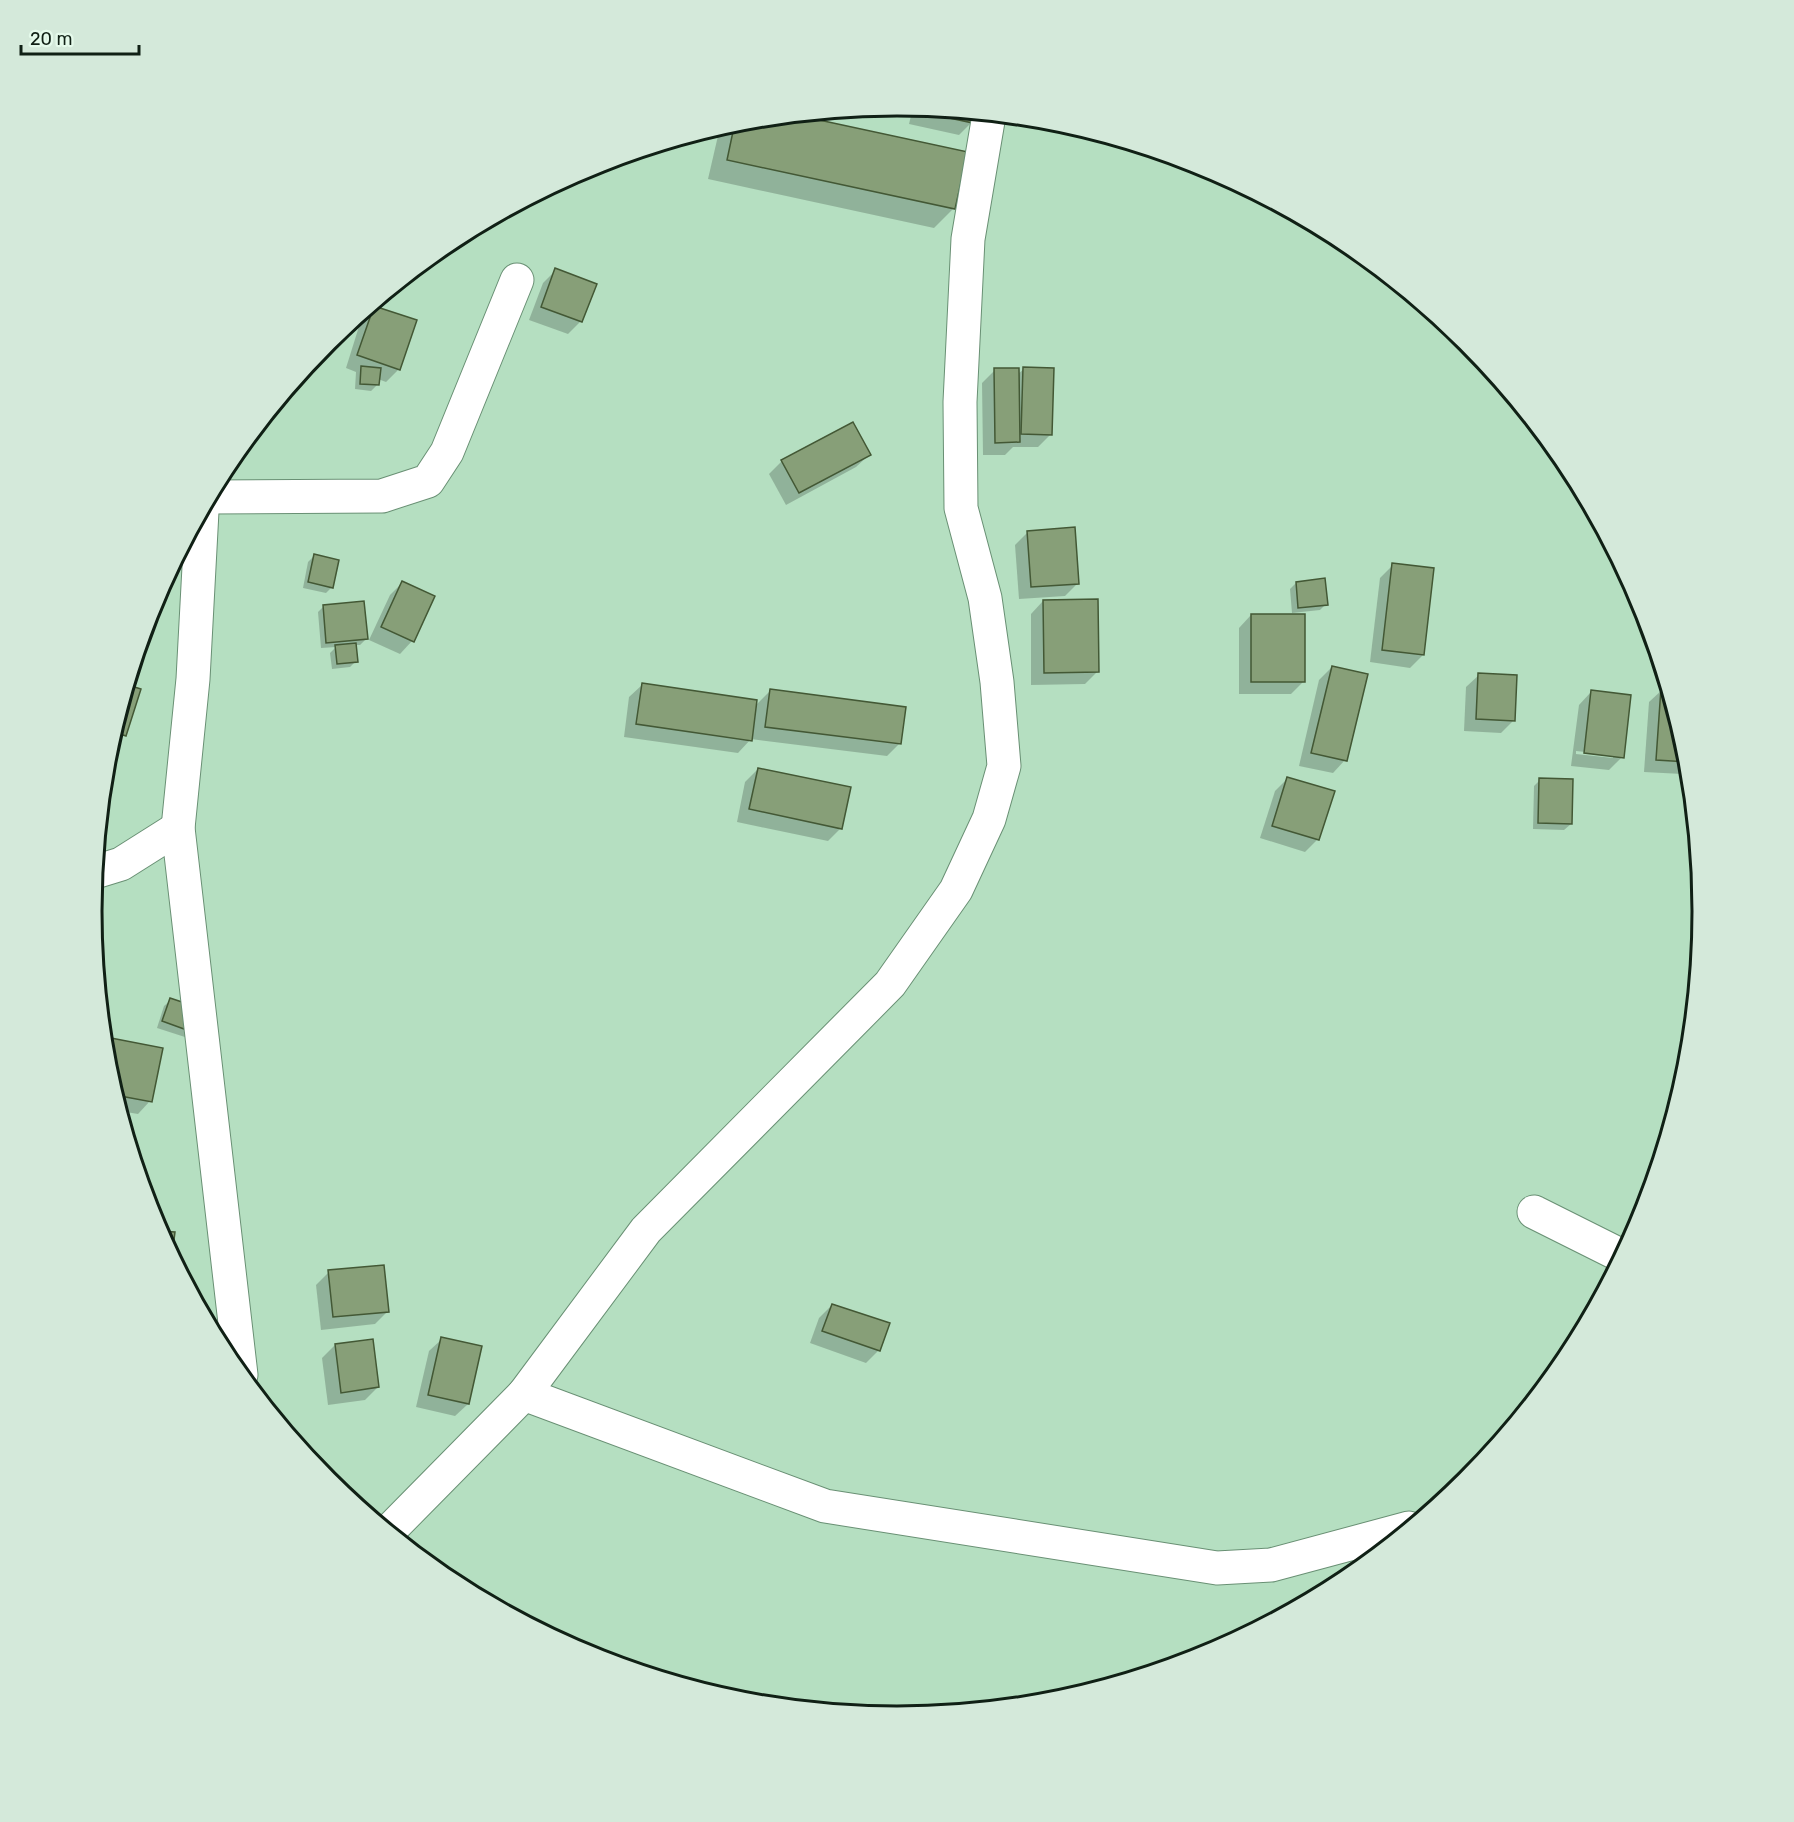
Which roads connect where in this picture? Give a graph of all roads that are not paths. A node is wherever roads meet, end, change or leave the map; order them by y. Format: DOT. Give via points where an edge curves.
graph roads {
  1 [pos="988,122"];
  2 [pos="517,280"];
  3 [pos="219,497"];
  4 [pos="201,527"];
  5 [pos="178,828"];
  6 [pos="104,869"];
  7 [pos="1534,1212"];
  8 [pos="1615,1252"];
  9 [pos="239,1357"];
  10 [pos="524,1394"];
  11 [pos="394,1526"];
  12 [pos="1393,1532"];
  1 -- 10 [label="street" via="968,239 960,402 962,507 985,598 1004,766 989,819 956,890 890,984 646,1230"];
  2 -- 3 [label="street" via="447,452 428,481 382,496"];
  4 -- 5 [label="street" via="193,680"];
  5 -- 6 [label="street" via="121,864"];
  5 -- 9 [label="street"];
  7 -- 8 [label="street"];
  10 -- 11 [label="street"];
  10 -- 12 [label="street" via="825,1506 1217,1568 1271,1565"];
}
